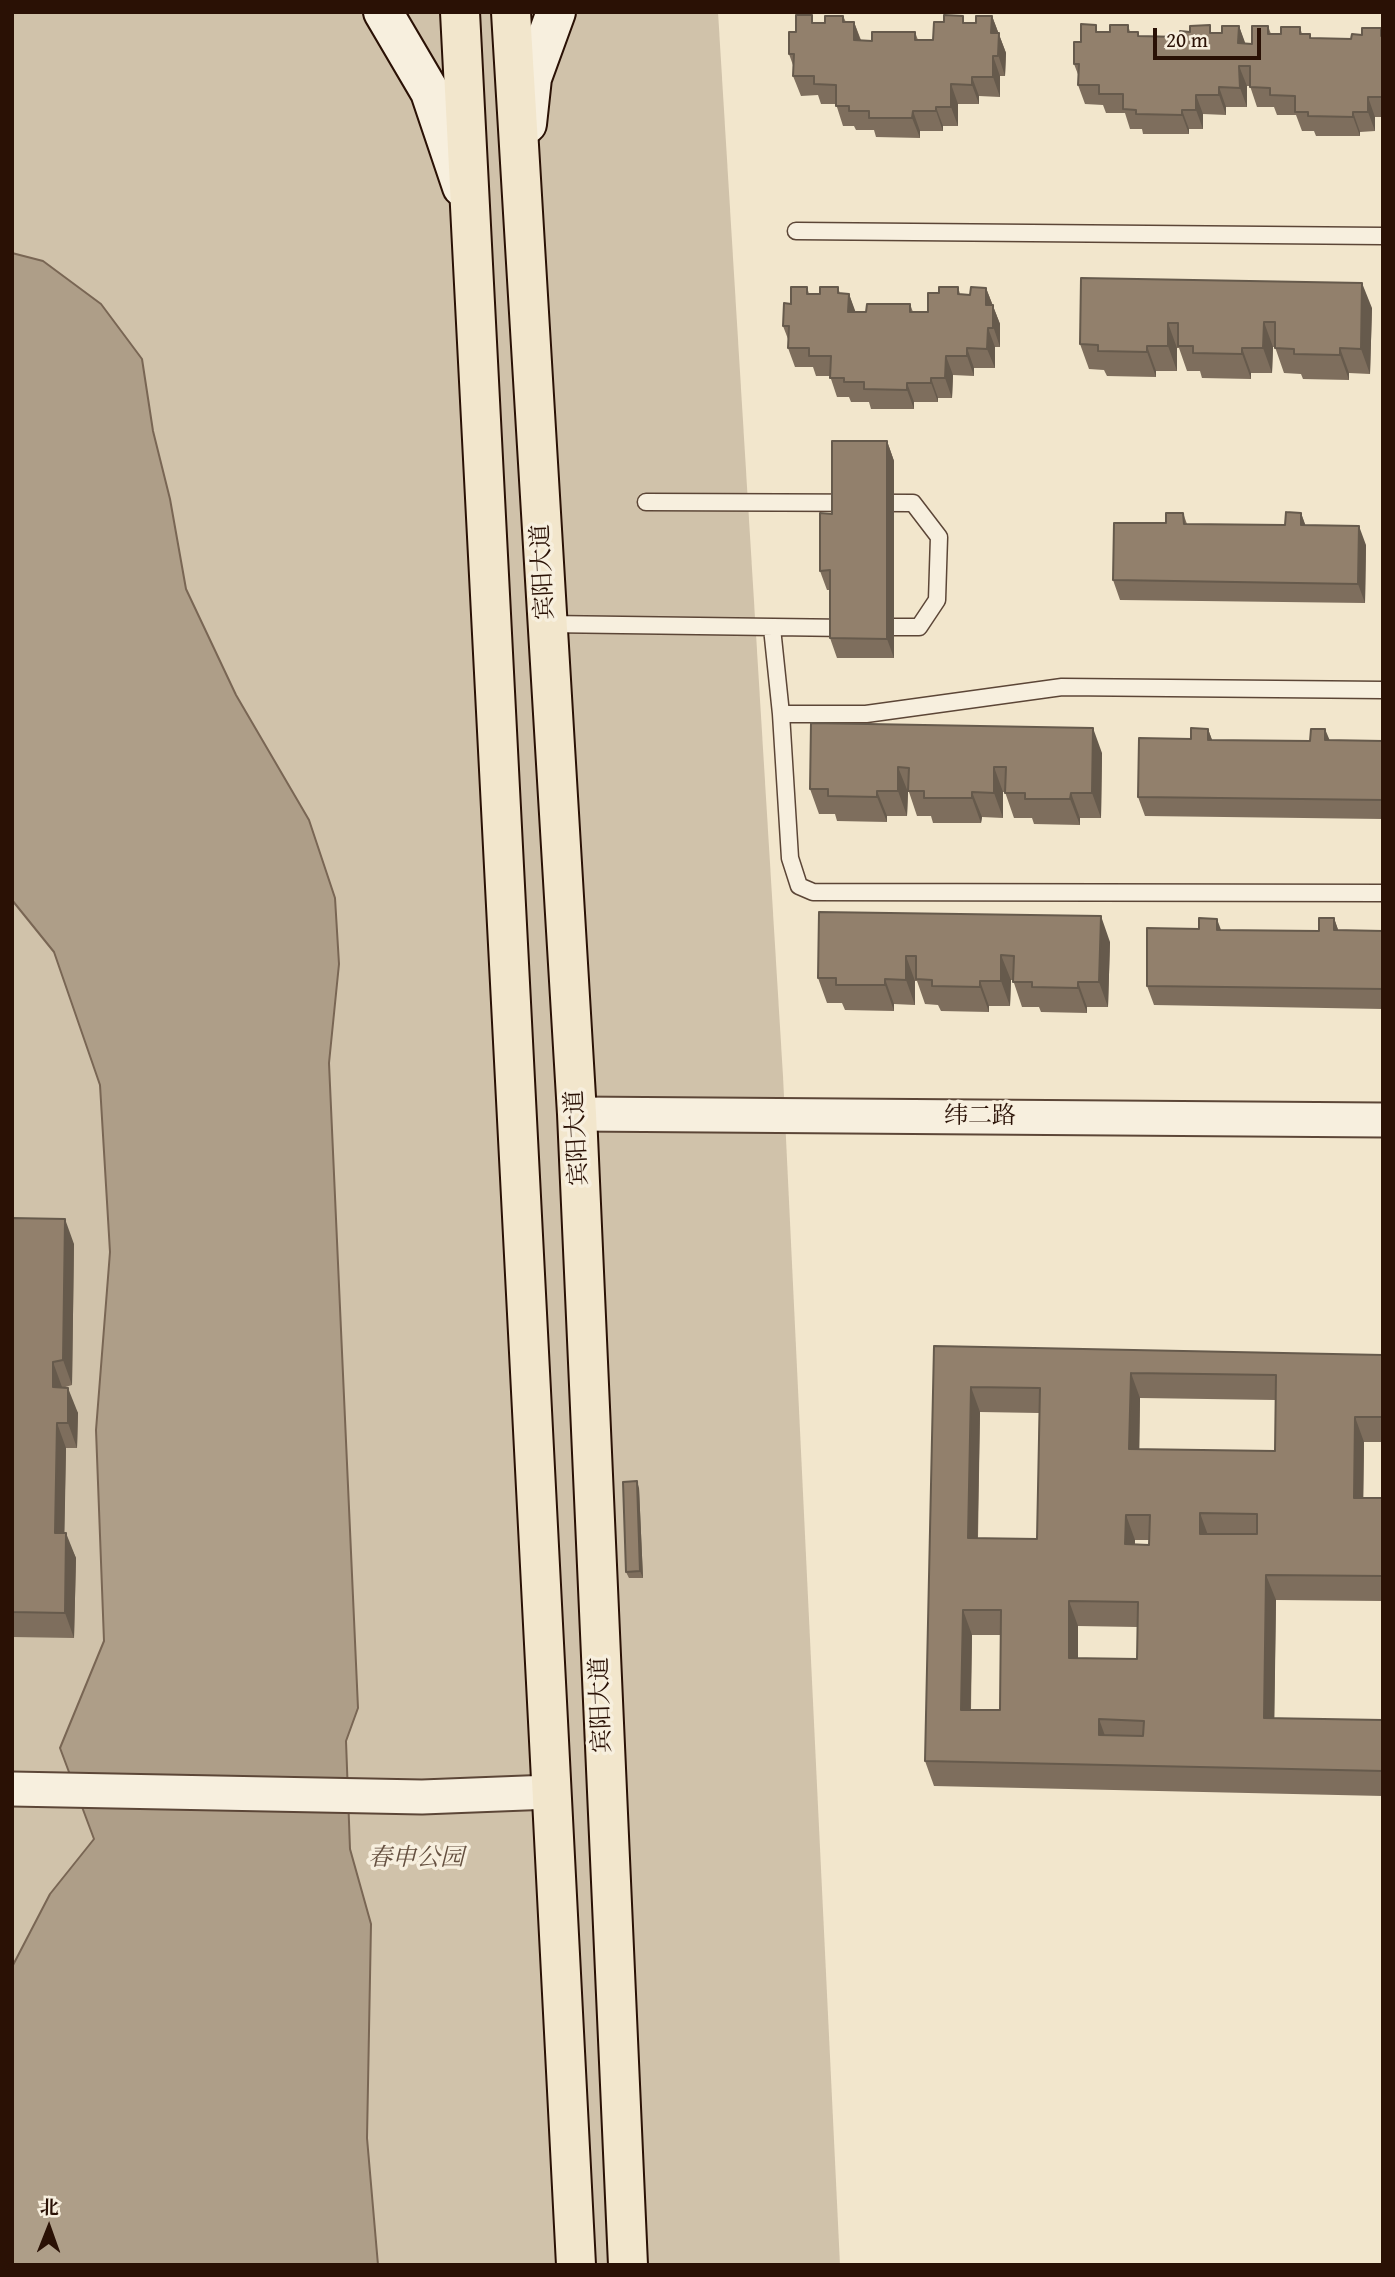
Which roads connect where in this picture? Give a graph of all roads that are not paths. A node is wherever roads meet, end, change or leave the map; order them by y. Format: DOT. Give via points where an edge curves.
graph roads {
  1 [pos="383,12"];
  2 [pos="460,12"];
  3 [pos="511,12"];
  4 [pos="556,12"];
  5 [pos="521,182"];
  6 [pos="470,214"];
  7 [pos="796,232"];
  8 [pos="1383,236"];
  9 [pos="646,502"];
  10 [pos="547,624"];
  11 [pos="772,628"];
  12 [pos="1383,690"];
  13 [pos="781,714"];
  14 [pos="1383,892"];
  15 [pos="577,1114"];
  16 [pos="1383,1120"];
  17 [pos="29,1789"];
  18 [pos="551,1792"];
  19 [pos="573,2221"];
  20 [pos="630,2254"];
  21 [pos="565,2265"];
  22 [pos="576,2265"];
  1 -- 6 [label="street" via="430,92"];
  2 -- 6 [label="highway"];
  3 -- 5 [label="highway, 宾阳大道"];
  4 -- 5 [label="street" via="532,78"];
  5 -- 10 [label="highway, 宾阳大道"];
  6 -- 18 [label="highway"];
  7 -- 8 [label="lane"];
  9 -- 11 [label="lane" via="913,503 939,537 937,600 919,627"];
  10 -- 11 [label="lane"];
  10 -- 15 [label="highway, 宾阳大道"];
  11 -- 13 [label="lane"];
  12 -- 13 [label="lane" via="1062,687 866,714"];
  13 -- 14 [label="lane" via="790,858 799,886 813,892"];
  15 -- 16 [label="street, 纬二路"];
  15 -- 20 [label="highway, 宾阳大道"];
  17 -- 18 [label="street" via="422,1797"];
  18 -- 19 [label="highway"];
  19 -- 21 [label="street"];
  19 -- 22 [label="highway"];
}
